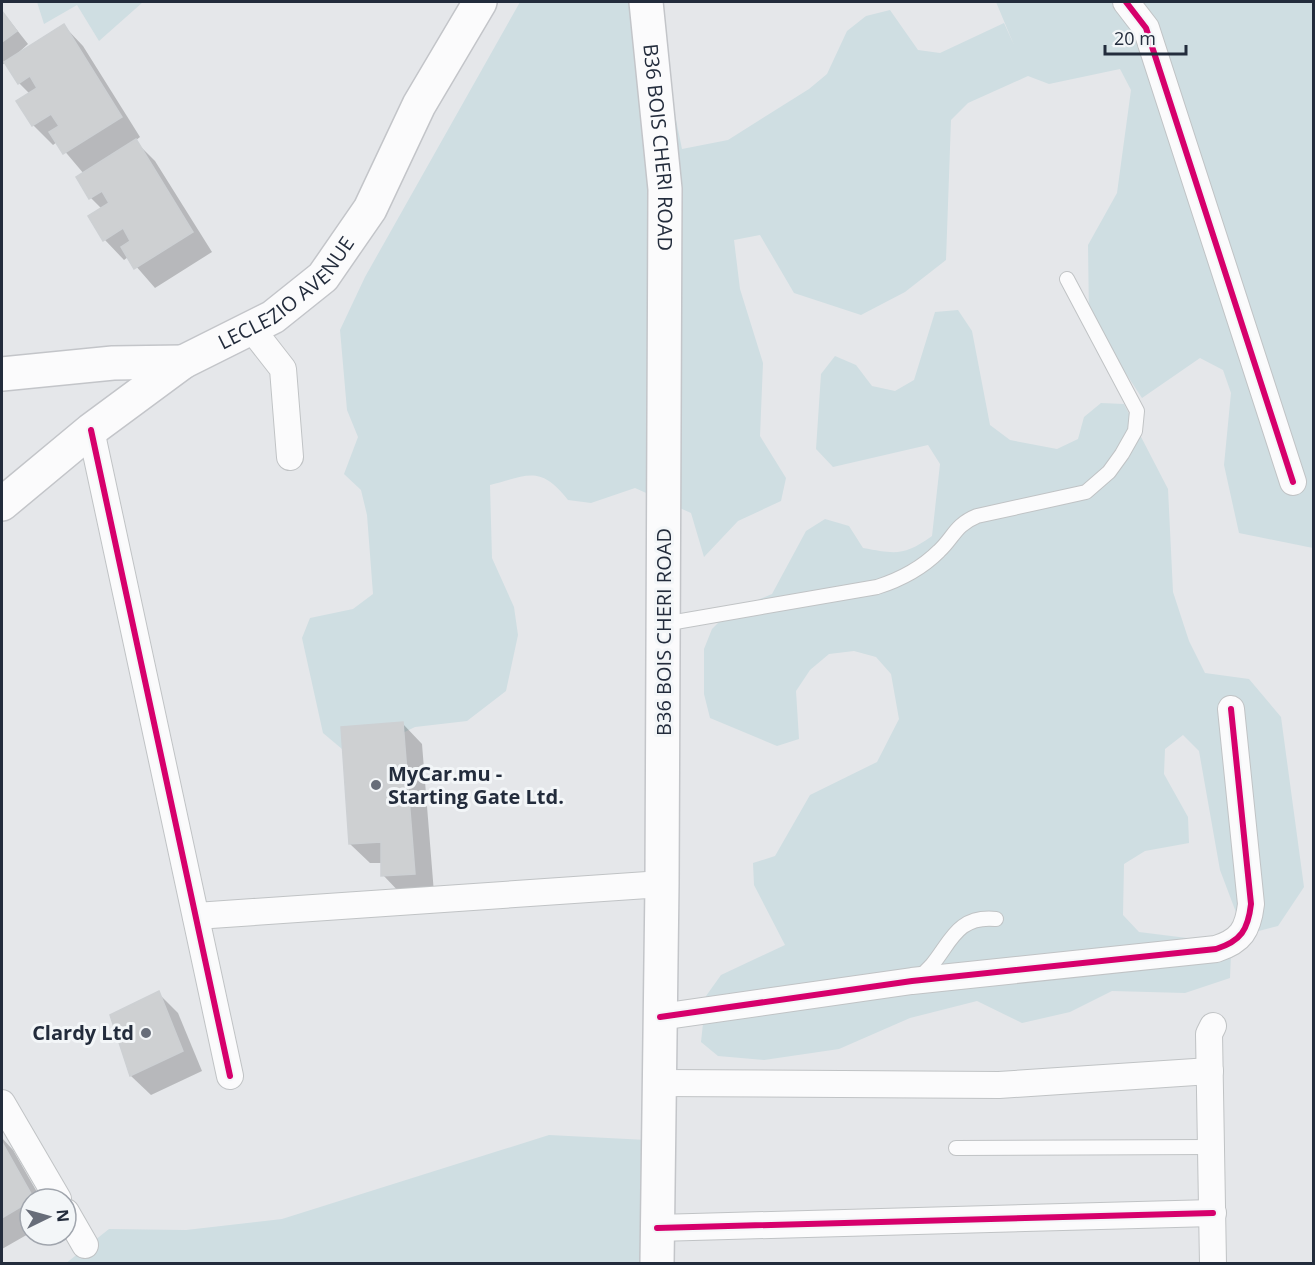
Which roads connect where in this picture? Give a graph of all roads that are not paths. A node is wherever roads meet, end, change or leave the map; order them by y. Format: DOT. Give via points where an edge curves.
graph roads {
  1 [pos="480,2"];
  2 [pos="646,2"];
  3 [pos="1126,2"];
  4 [pos="1067,279"];
  5 [pos="251,328"];
  6 [pos="183,362"];
  7 [pos="2,374"];
  8 [pos="91,430"];
  9 [pos="290,458"];
  10 [pos="1293,482"];
  11 [pos="2,504"];
  12 [pos="664,624"];
  13 [pos="1231,709"];
  14 [pos="662,884"];
  15 [pos="196,915"];
  16 [pos="996,920"];
  17 [pos="912,981"];
  18 [pos="660,1017"];
  19 [pos="1214,1026"];
  20 [pos="1210,1071"];
  21 [pos="230,1076"];
  22 [pos="659,1083"];
  23 [pos="2,1103"];
  24 [pos="1212,1147"];
  25 [pos="956,1148"];
  26 [pos="51,1187"];
  27 [pos="1213,1214"];
  28 [pos="657,1228"];
  29 [pos="78,1233"];
  30 [pos="85,1245"];
  31 [pos="657,1263"];
  32 [pos="1213,1263"];
  1 -- 5 [label="main road, LECLEZIO AVENUE" via="419,105 370,209 323,277 273,317"];
  2 -- 12 [label="main road, B36 BOIS CHERI ROAD" via="665,189"];
  3 -- 10 [label="street" via="1146,28"];
  4 -- 12 [label="lane" via="1137,411 1135,431 1122,454 1086,492 961,522 939,551 899,580 877,587"];
  5 -- 6 [label="main road, LECLEZIO AVENUE"];
  5 -- 9 [label="street" via="283,369"];
  6 -- 7 [label="main road" via="113,363"];
  6 -- 8 [label="main road, LECLEZIO AVENUE"];
  8 -- 11 [label="main road, LECLEZIO AVENUE"];
  8 -- 15 [label="street"];
  12 -- 14 [label="main road, B36 BOIS CHERI ROAD"];
  13 -- 17 [label="street" via="1251,904 1248,926 1238,939 1216,949"];
  14 -- 15 [label="street"];
  14 -- 18 [label="main road, B36 BOIS CHERI ROAD"];
  15 -- 21 [label="street"];
  16 -- 17 [label="lane" via="980,918 965,924 924,974"];
  17 -- 18 [label="street"];
  18 -- 22 [label="main road, B36 BOIS CHERI ROAD"];
  19 -- 20 [label="street" via="1209,1034"];
  20 -- 22 [label="street" via="999,1085"];
  20 -- 24 [label="street"];
  22 -- 28 [label="main road, B36 BOIS CHERI ROAD"];
  23 -- 26 [label="street"];
  24 -- 25 [label="lane"];
  24 -- 27 [label="street"];
  27 -- 28 [label="street"];
  27 -- 32 [label="street"];
  28 -- 31 [label="main road, B36 BOIS CHERI ROAD"];
  29 -- 30 [label="street"];
}
